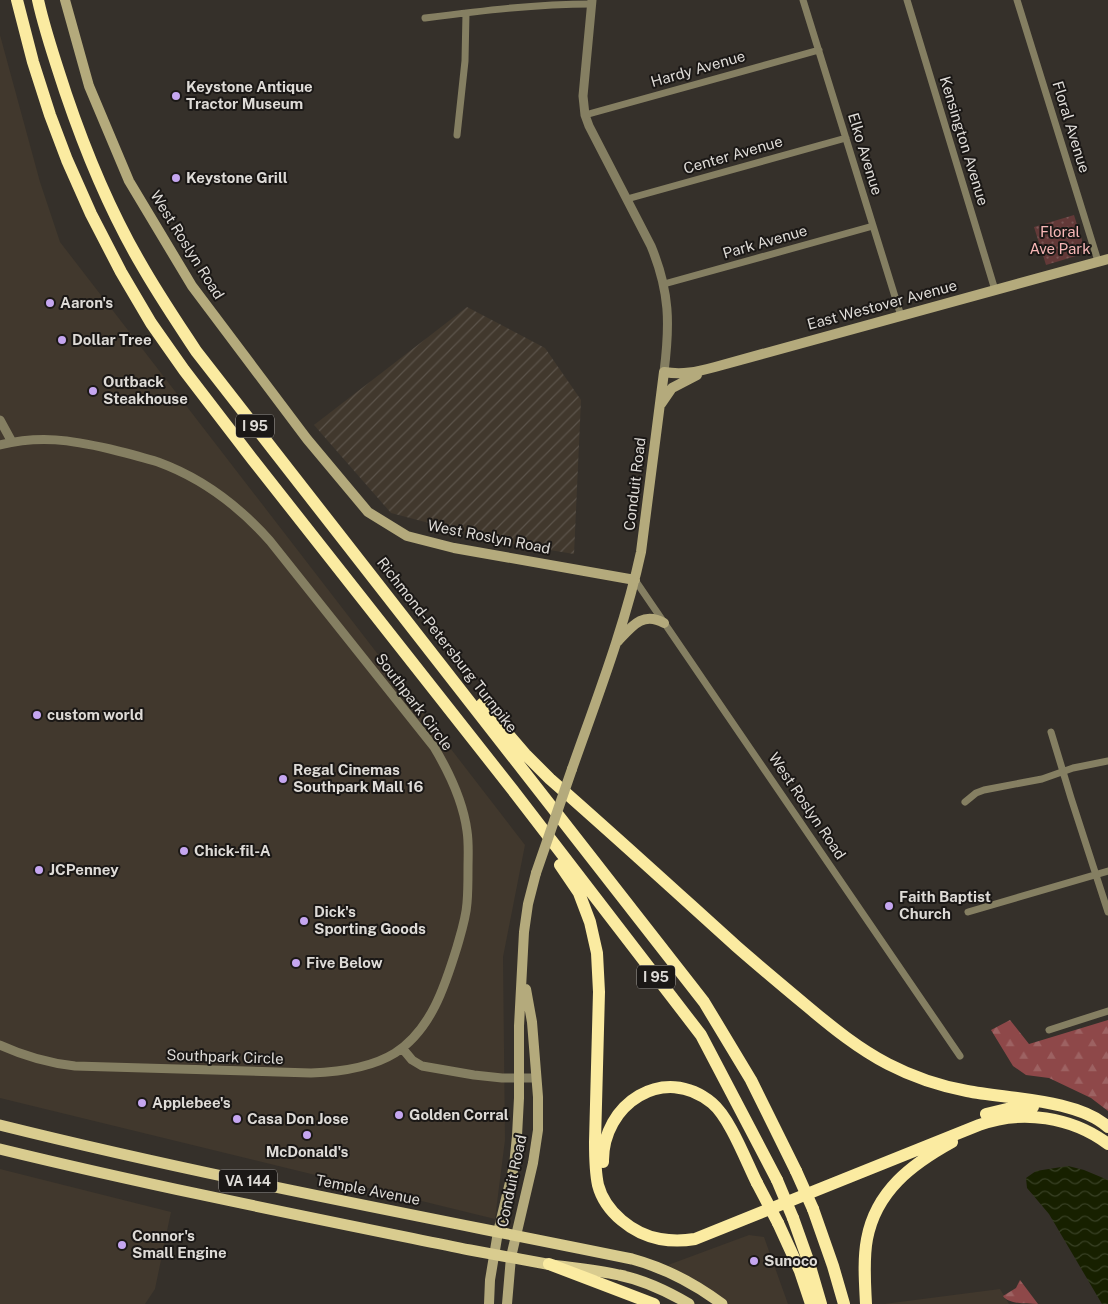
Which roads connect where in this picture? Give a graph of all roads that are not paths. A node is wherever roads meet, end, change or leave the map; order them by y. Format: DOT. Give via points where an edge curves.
graph roads {
  1 [pos="17,0"];
  2 [pos="38,0"];
  3 [pos="65,0"];
  4 [pos="803,0"];
  5 [pos="907,0"];
  6 [pos="1017,0"];
  7 [pos="592,2"];
  8 [pos="466,13"];
  9 [pos="425,18"];
  10 [pos="819,50"];
  11 [pos="585,115"];
  12 [pos="457,135"];
  13 [pos="846,138"];
  14 [pos="627,199"];
  15 [pos="873,226"];
  16 [pos="1103,260"];
  17 [pos="664,284"];
  18 [pos="995,290"];
  19 [pos="901,316"];
  20 [pos="715,367"];
  21 [pos="664,372"];
  22 [pos="660,407"];
  23 [pos="0,420"];
  24 [pos="12,442"];
  25 [pos="0,444"];
  26 [pos="635,580"];
  27 [pos="664,623"];
  28 [pos="422,639"];
  29 [pos="614,646"];
  30 [pos="1051,732"];
  31 [pos="1108,761"];
  32 [pos="1063,772"];
  33 [pos="512,789"];
  34 [pos="965,802"];
  35 [pos="1108,871"];
  36 [pos="1096,874"];
  37 [pos="968,912"];
  38 [pos="1108,912"];
  39 [pos="523,974"];
  40 [pos="1108,1010"];
  41 [pos="1049,1030"];
  42 [pos="0,1045"];
  43 [pos="402,1048"];
  44 [pos="960,1056"];
  45 [pos="536,1078"];
  46 [pos="519,1079"];
  47 [pos="1025,1117"];
  48 [pos="0,1125"];
  49 [pos="1108,1126"];
  50 [pos="1108,1131"];
  51 [pos="1108,1144"];
  52 [pos="0,1149"];
  53 [pos="498,1232"];
  54 [pos="515,1236"];
  55 [pos="494,1254"];
  56 [pos="511,1257"];
  57 [pos="550,1264"];
  58 [pos="489,1304"];
  59 [pos="507,1304"];
  60 [pos="654,1304"];
  61 [pos="689,1304"];
  62 [pos="722,1304"];
  63 [pos="811,1304"];
  64 [pos="821,1304"];
  65 [pos="844,1304"];
  66 [pos="866,1304"];
  1 -- 33 [label="highway, I 95" via="33,62 67,160 121,272 151,322 247,452"];
  2 -- 28 [label="highway, Richmond-Petersburg Turnpike / I 95" via="55,61 93,167 140,263 196,350"];
  3 -- 26 [label="main road, West Roslyn Road" via="89,86 129,181 147,212 192,286 307,439 368,512 407,536 454,548"];
  4 -- 10 [label="street, Elko Avenue"];
  5 -- 18 [label="street, Kensington Avenue"];
  6 -- 16 [label="street, Floral Avenue"];
  7 -- 8 [label="street"];
  7 -- 11 [label="street, Conduit Road"];
  8 -- 9 [label="street"];
  8 -- 12 [label="street" via="465,61"];
  10 -- 11 [label="street, Hardy Avenue"];
  10 -- 13 [label="street, Elko Avenue"];
  11 -- 14 [label="street, Conduit Road"];
  13 -- 14 [label="street, Center Avenue"];
  13 -- 15 [label="street, Elko Avenue"];
  14 -- 17 [label="street, Conduit Road" via="660,265"];
  15 -- 17 [label="street, Park Avenue"];
  15 -- 19 [label="street, Elko Avenue"];
  16 -- 18 [label="main road, East Westover Avenue"];
  17 -- 21 [label="street, Conduit Road" via="668,324"];
  18 -- 19 [label="main road, East Westover Avenue"];
  19 -- 20 [label="main road, East Westover Avenue"];
  20 -- 21 [label="main road, East Westover Avenue" via="688,374"];
  20 -- 22 [label="main road" via="675,385"];
  21 -- 22 [label="main road, Conduit Road"];
  22 -- 26 [label="main road, Conduit Road"];
  23 -- 24 [label="street"];
  24 -- 25 [label="street, Southpark Circle"];
  24 -- 43 [label="street, Southpark Circle" via="40,439 80,442 160,463 212,489 264,534 434,747 451,779 465,820 469,841 467,903 461,933 437,1003 424,1025"];
  26 -- 27 [label="street, West Roslyn Road"];
  26 -- 29 [label="main road, Conduit Road"];
  27 -- 29 [label="main road" via="654,619 640,620"];
  27 -- 44 [label="street, West Roslyn Road"];
  28 -- 49 [label="highway" via="550,779 764,970 852,1042 888,1064 929,1081 967,1091 1062,1106 1088,1114"];
  28 -- 65 [label="highway, Richmond-Petersburg Turnpike / I 95, bridge" via="704,1002 751,1080 796,1171 813,1209"];
  29 -- 39 [label="main road, Conduit Road, bridge" via="536,873 524,932"];
  30 -- 32 [label="street"];
  31 -- 32 [label="street"];
  32 -- 34 [label="street" via="984,790"];
  32 -- 36 [label="street"];
  33 -- 47 [label="highway" via="528,823 579,893 590,922 599,992 597,1176 600,1192 608,1206 632,1229 659,1239 694,1239 979,1124"];
  33 -- 64 [label="highway, I 95, bridge" via="701,1035 777,1180"];
  35 -- 36 [label="street"];
  36 -- 37 [label="street"];
  36 -- 38 [label="street"];
  39 -- 45 [label="main road, Conduit Road" via="532,1022"];
  39 -- 46 [label="main road, Conduit Road"];
  40 -- 41 [label="street"];
  42 -- 43 [label="street, Southpark Circle" via="31,1057 74,1066 311,1074 367,1064"];
  43 -- 46 [label="street" via="422,1066"];
  45 -- 46 [label="street"];
  45 -- 54 [label="main road, Conduit Road" via="537,1138"];
  46 -- 53 [label="main road, Conduit Road" via="515,1158"];
  47 -- 51 [label="highway" via="1064,1122"];
  47 -- 66 [label="highway" via="981,1129 951,1143 916,1164 892,1187 872,1220 868,1235 864,1271"];
  48 -- 53 [label="main road, Temple Avenue / VA 144" via="186,1169"];
  50 -- 63 [label="highway, bridge" via="1082,1118 1050,1109 1023,1107 998,1111 968,1121 695,1231 676,1234 658,1232 626,1215 613,1199 605,1181 602,1159 605,1138 612,1122 631,1100 660,1088 675,1088 705,1098 719,1110 729,1126 757,1182 778,1223"];
  52 -- 55 [label="main road, VA 144" via="204,1196"];
  53 -- 54 [label="main road, Temple Avenue / VA 144"];
  53 -- 55 [label="main road, Conduit Road"];
  54 -- 56 [label="main road, Conduit Road"];
  54 -- 62 [label="main road, Temple Avenue / VA 144" via="648,1263 684,1278"];
  55 -- 56 [label="main road, VA 144"];
  55 -- 58 [label="main road, Conduit Road"];
  56 -- 57 [label="main road, VA 144"];
  56 -- 59 [label="main road, Conduit Road"];
  57 -- 60 [label="highway"];
  57 -- 61 [label="main road, VA 144" via="618,1274 665,1291"];
}
